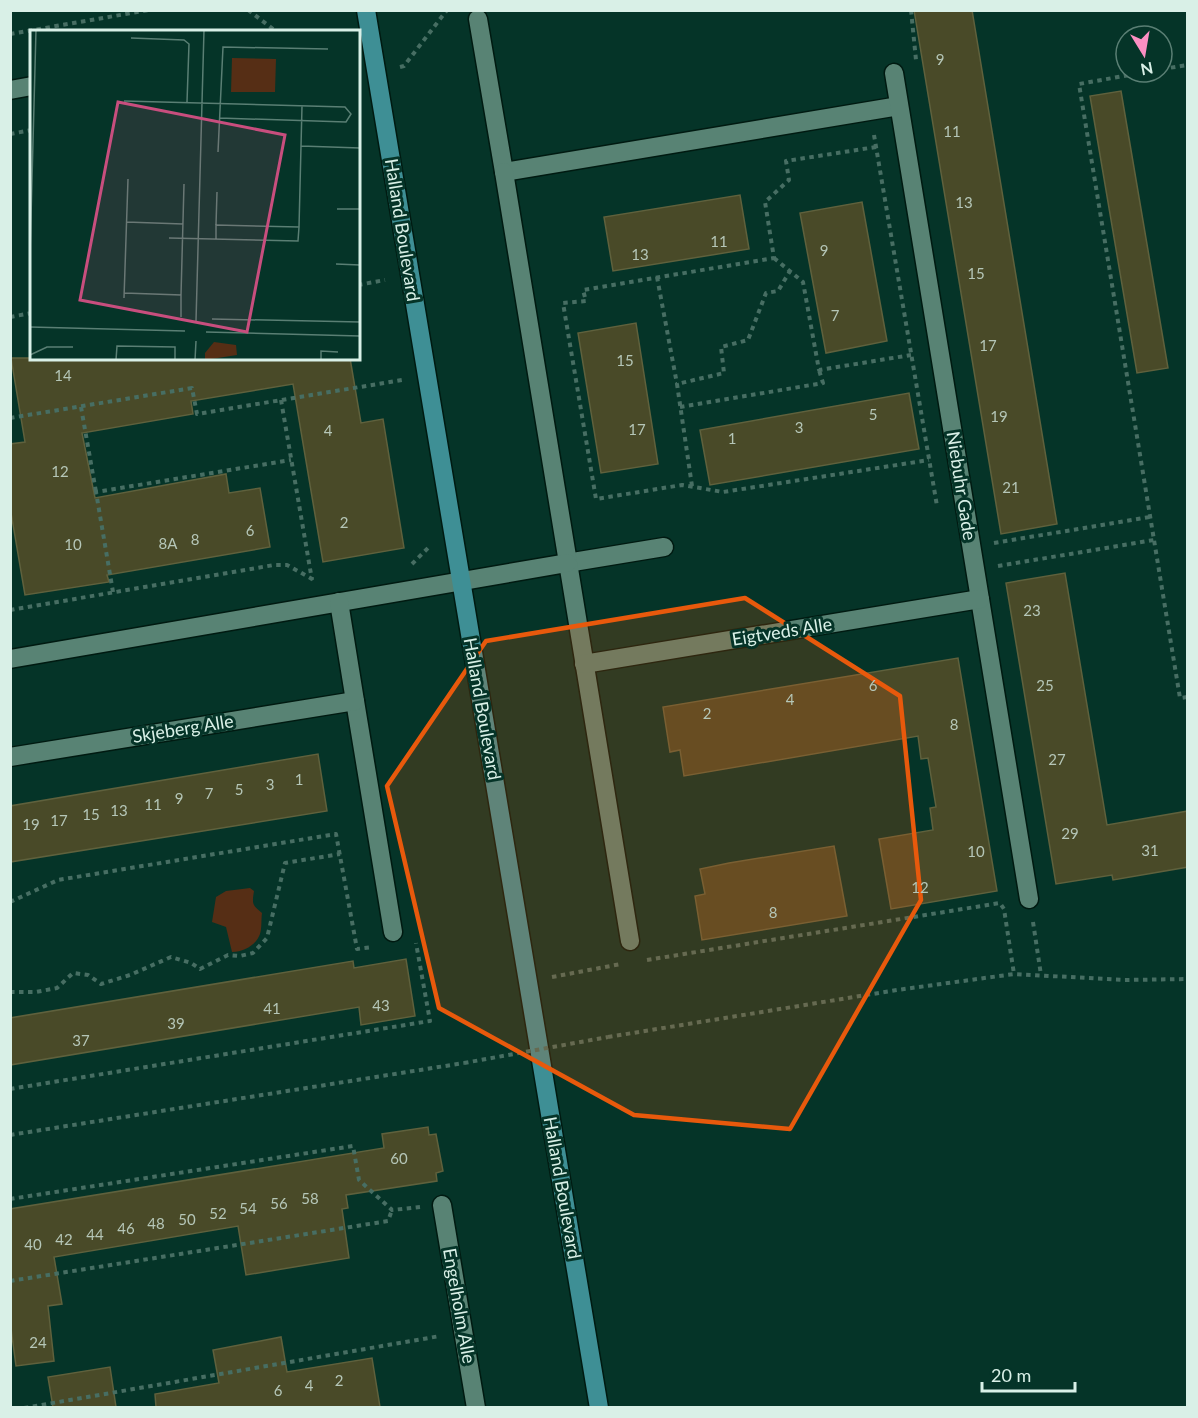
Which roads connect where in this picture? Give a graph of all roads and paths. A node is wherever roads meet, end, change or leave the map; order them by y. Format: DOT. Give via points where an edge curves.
graph roads {
  1 [pos="149,10"];
  2 [pos="248,10"];
  3 [pos="366,10"];
  4 [pos="447,10"];
  5 [pos="478,19"];
  6 [pos="33,30"];
  7 [pos="274,30"];
  8 [pos="30,31"];
  9 [pos="10,34"];
  10 [pos="376,71"];
  11 [pos="894,73"];
  12 [pos="1114,78"];
  13 [pos="30,86"];
  14 [pos="10,90"];
  15 [pos="899,106"];
  16 [pos="877,110"];
  17 [pos="30,130"];
  18 [pos="10,134"];
  19 [pos="876,147"];
  20 [pos="504,172"];
  21 [pos="774,258"];
  22 [pos="790,271"];
  23 [pos="657,278"];
  24 [pos="30,313"];
  25 [pos="10,317"];
  26 [pos="911,355"];
  27 [pos="819,370"];
  28 [pos="427,376"];
  29 [pos="677,384"];
  30 [pos="281,400"];
  31 [pos="81,406"];
  32 [pos="680,407"];
  33 [pos="10,418"];
  34 [pos="291,460"];
  35 [pos="929,460"];
  36 [pos="692,486"];
  37 [pos="96,492"];
  38 [pos="938,515"];
  39 [pos="1150,517"];
  40 [pos="451,523"];
  41 [pos="1154,540"];
  42 [pos="664,547"];
  43 [pos="971,547"];
  44 [pos="567,563"];
  45 [pos="411,565"];
  46 [pos="975,570"];
  47 [pos="312,580"];
  48 [pos="320,580"];
  49 [pos="461,580"];
  50 [pos="113,592"];
  51 [pos="980,599"];
  52 [pos="339,602"];
  53 [pos="10,610"];
  54 [pos="10,659"];
  55 [pos="584,664"];
  56 [pos="1188,697"];
  57 [pos="355,701"];
  58 [pos="10,757"];
  59 [pos="340,854"];
  60 [pos="1029,899"];
  61 [pos="10,902"];
  62 [pos="387,939"];
  63 [pos="415,939"];
  64 [pos="630,940"];
  65 [pos="637,961"];
  66 [pos="625,963"];
  67 [pos="1014,974"];
  68 [pos="1041,975"];
  69 [pos="1188,979"];
  70 [pos="528,982"];
  71 [pos="10,992"];
  72 [pos="10,1089"];
  73 [pos="10,1135"];
  74 [pos="10,1199"];
  75 [pos="441,1205"];
  76 [pos="392,1210"];
  77 [pos="10,1281"];
  78 [pos="463,1332"];
  79 [pos="24,1407"];
  80 [pos="476,1407"];
  81 [pos="599,1407"];
  1 -- 6 [label="path"];
  2 -- 7 [label="path"];
  3 -- 10 [label="street, Halland Boulevard"];
  4 -- 10 [label="path" via="404,66"];
  5 -- 20 [label="street"];
  8 -- 9 [label="path"];
  10 -- 28 [label="street, Halland Boulevard"];
  11 -- 15 [label="street, Niebuhr Gade"];
  12 -- 39 [label="path" via="1079,84"];
  13 -- 14 [label="street"];
  15 -- 16 [label="street"];
  15 -- 43 [label="street, Niebuhr Gade"];
  16 -- 19 [label="path" via="872,124"];
  16 -- 20 [label="street"];
  17 -- 18 [label="path"];
  19 -- 21 [label="path" via="786,161 789,180 765,202"];
  19 -- 26 [label="path"];
  20 -- 44 [label="street"];
  21 -- 22 [label="path"];
  21 -- 23 [label="path"];
  22 -- 27 [label="path" via="803,282"];
  22 -- 29 [label="path" via="778,291 766,293 748,340 721,347 724,373"];
  23 -- 29 [label="path"];
  23 -- 36 [label="path" via="584,290 586,301 563,303 596,499"];
  24 -- 25 [label="path"];
  26 -- 27 [label="path"];
  26 -- 35 [label="path"];
  27 -- 32 [label="path" via="823,383"];
  28 -- 30 [label="path"];
  28 -- 40 [label="street, Halland Boulevard"];
  29 -- 32 [label="path"];
  30 -- 31 [label="path" via="197,414 192,388"];
  30 -- 34 [label="path"];
  31 -- 33 [label="path"];
  31 -- 37 [label="path"];
  32 -- 36 [label="path"];
  34 -- 37 [label="path"];
  34 -- 47 [label="path"];
  35 -- 36 [label="path" via="723,492"];
  35 -- 38 [label="path"];
  37 -- 50 [label="path"];
  39 -- 41 [label="path"];
  39 -- 43 [label="path"];
  40 -- 45 [label="path"];
  40 -- 49 [label="street, Halland Boulevard"];
  41 -- 46 [label="path"];
  41 -- 56 [label="path" via="1180,698"];
  42 -- 44 [label="street"];
  43 -- 46 [label="street, Niebuhr Gade"];
  44 -- 49 [label="street"];
  44 -- 55 [label="street"];
  46 -- 51 [label="street, Niebuhr Gade"];
  47 -- 48 [label="path"];
  47 -- 50 [label="path" via="287,565 274,565"];
  49 -- 52 [label="street"];
  49 -- 70 [label="street, Halland Boulevard"];
  50 -- 53 [label="path"];
  51 -- 55 [label="street, Eigtveds Alle"];
  51 -- 60 [label="street, Niebuhr Gade"];
  52 -- 54 [label="street"];
  52 -- 57 [label="street"];
  55 -- 64 [label="street"];
  57 -- 58 [label="street, Skjeberg Alle"];
  57 -- 62 [label="street"];
  59 -- 61 [label="path" via="336,834 58,880"];
  59 -- 62 [label="path" via="357,949"];
  59 -- 71 [label="path" via="285,863 267,938 253,953 228,955 200,969 171,957 101,984 88,975 73,973 57,988"];
  60 -- 68 [label="path"];
  63 -- 72 [label="path" via="430,1021"];
  65 -- 67 [label="path" via="1000,903"];
  66 -- 70 [label="path"];
  67 -- 68 [label="path"];
  67 -- 73 [label="path, bridge"];
  68 -- 69 [label="path"];
  70 -- 81 [label="street, Halland Boulevard"];
  74 -- 76 [label="path" via="353,1146 359,1180"];
  75 -- 76 [label="path"];
  75 -- 78 [label="street, Engelholm Alle"];
  76 -- 77 [label="path" via="388,1221"];
  78 -- 79 [label="path"];
  78 -- 80 [label="street, Engelholm Alle"];
}
